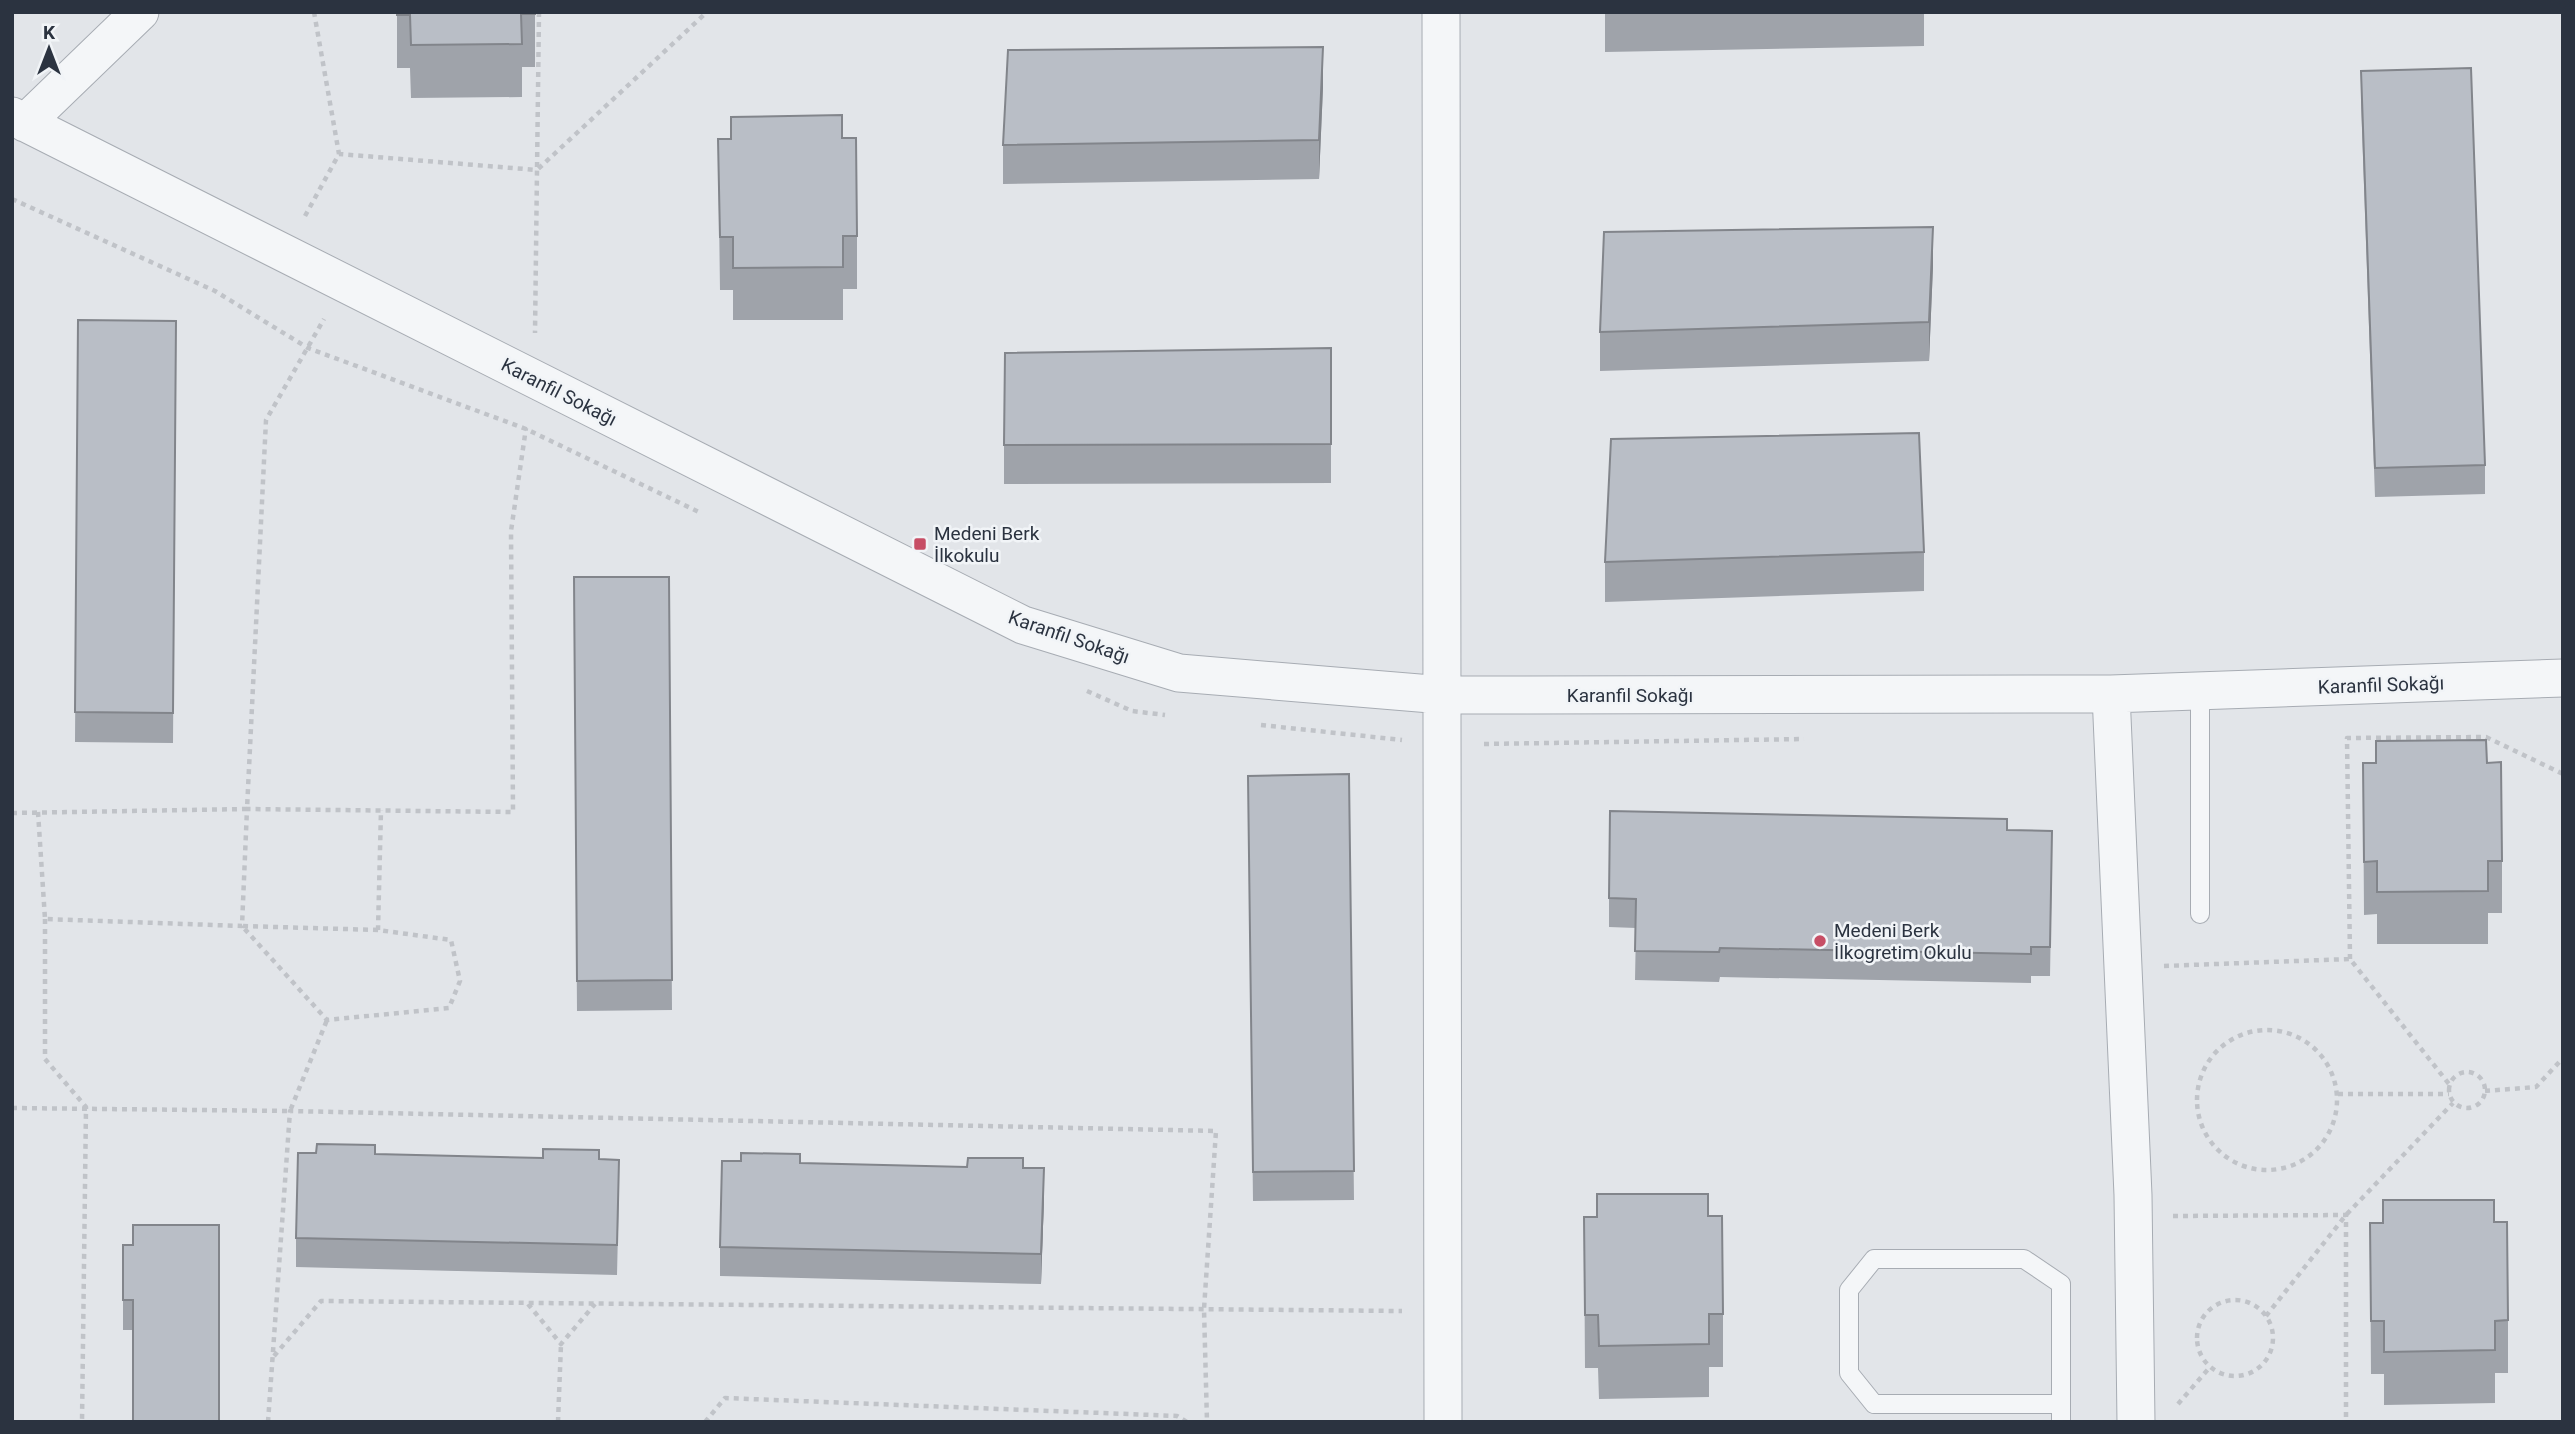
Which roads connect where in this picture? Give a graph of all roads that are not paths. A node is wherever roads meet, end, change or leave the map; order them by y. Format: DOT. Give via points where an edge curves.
graph roads {
  1 [pos="140,12"];
  2 [pos="1441,12"];
  3 [pos="19,120"];
  4 [pos="2563,678"];
  5 [pos="2200,692"];
  6 [pos="2111,694"];
  7 [pos="1443,695"];
  8 [pos="2200,914"];
  9 [pos="2061,1413"];
  10 [pos="2153,1417"];
  11 [pos="1443,1422"];
  1 -- 3 [label="street"];
  2 -- 7 [label="street"];
  3 -- 7 [label="street, Karanfil Sokağı" via="1023,625 1179,673"];
  4 -- 5 [label="street, Karanfil Sokağı"];
  5 -- 6 [label="street, Karanfil Sokağı"];
  5 -- 8 [label="lane"];
  6 -- 7 [label="street, Karanfil Sokağı"];
  6 -- 10 [label="street" via="2133,1216"];
  7 -- 11 [label="street"];
  9 -- 9 [label="lane" via="1874,1404 1849,1373 1849,1290 1874,1259 2024,1259 2061,1284"];
}
